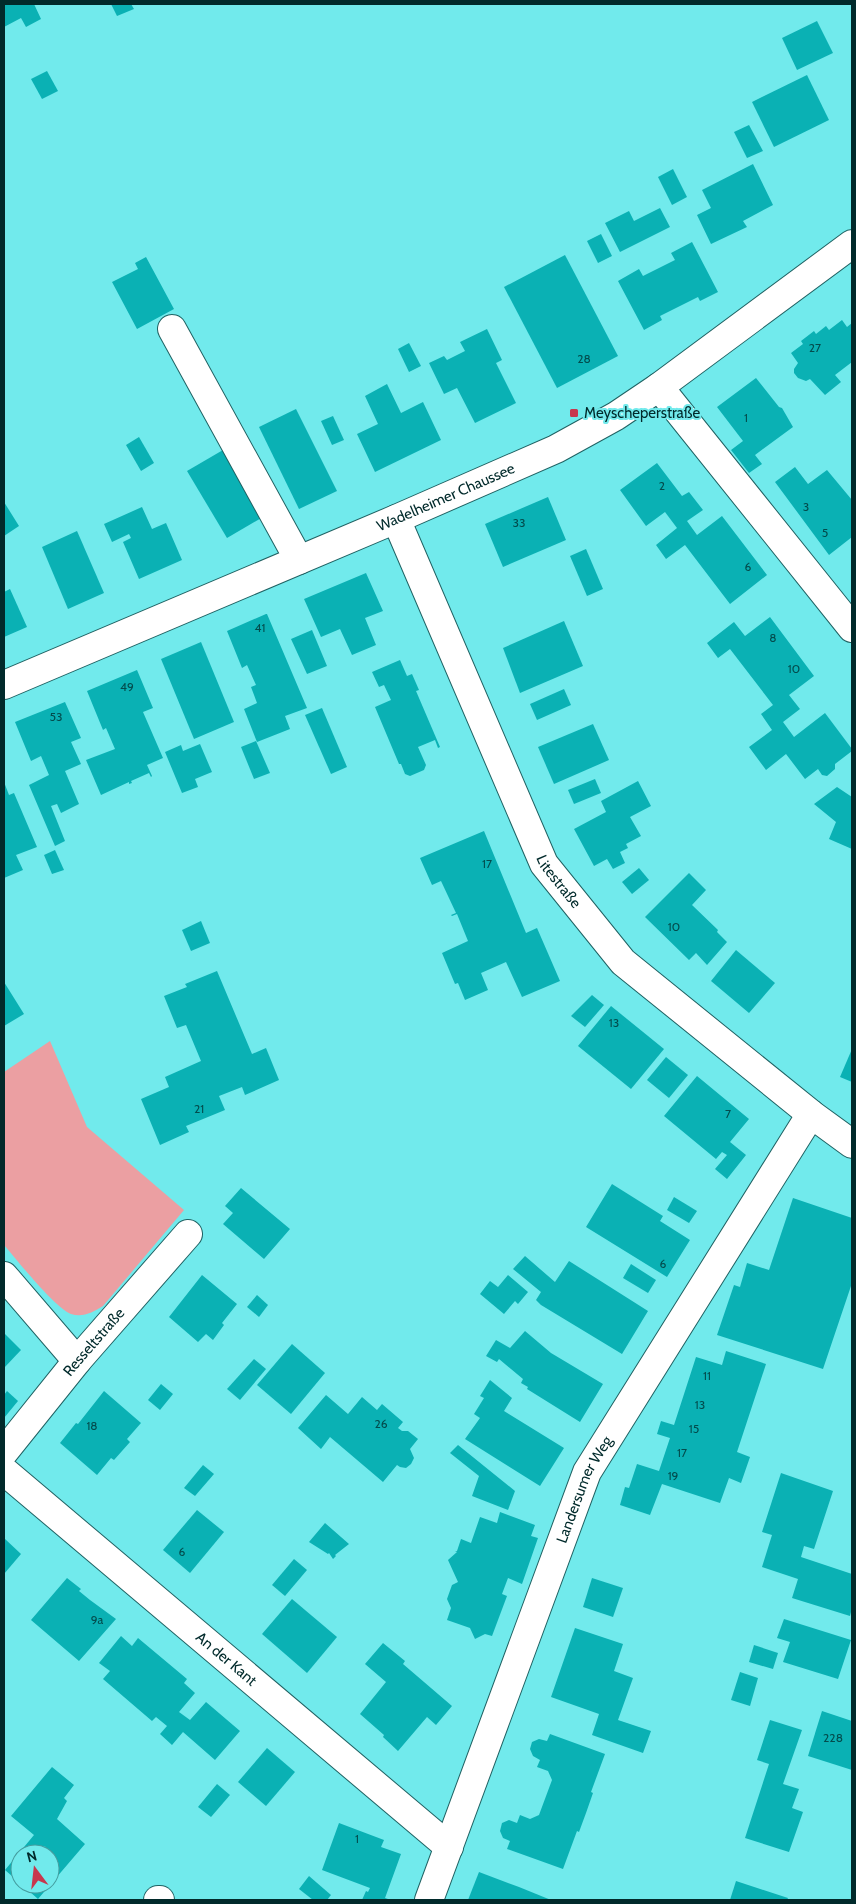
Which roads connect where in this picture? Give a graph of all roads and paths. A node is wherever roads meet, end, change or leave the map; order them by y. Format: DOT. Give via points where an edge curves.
graph roads {
  1 [pos="852,244"];
  2 [pos="172,329"];
  3 [pos="659,387"];
  4 [pos="396,519"];
  5 [pos="299,560"];
  6 [pos="852,628"];
  7 [pos="4,686"];
  8 [pos="811,1114"];
  9 [pos="852,1144"];
  10 [pos="188,1234"];
  11 [pos="4,1276"];
  12 [pos="77,1361"];
  13 [pos="4,1452"];
  14 [pos="4,1471"];
  15 [pos="449,1847"];
  16 [pos="428,1900"];
  1 -- 3 [label="street, Wadelheimer Chaussee"];
  2 -- 5 [label="street"];
  3 -- 4 [label="street, Wadelheimer Chaussee" via="616,416 556,449"];
  3 -- 6 [label="street"];
  4 -- 5 [label="street, Wadelheimer Chaussee"];
  4 -- 8 [label="street, Litestraße" via="544,864 623,962"];
  5 -- 7 [label="street, Wadelheimer Chaussee"];
  8 -- 9 [label="street, Litestraße"];
  8 -- 15 [label="street, Landersumer Weg" via="587,1472"];
  10 -- 12 [label="street, Resseltstraße"];
  11 -- 12 [label="street"];
  12 -- 13 [label="street, Resseltstraße"];
  14 -- 15 [label="street, An der Kant"];
  15 -- 16 [label="street, Landersumer Weg"];
}
